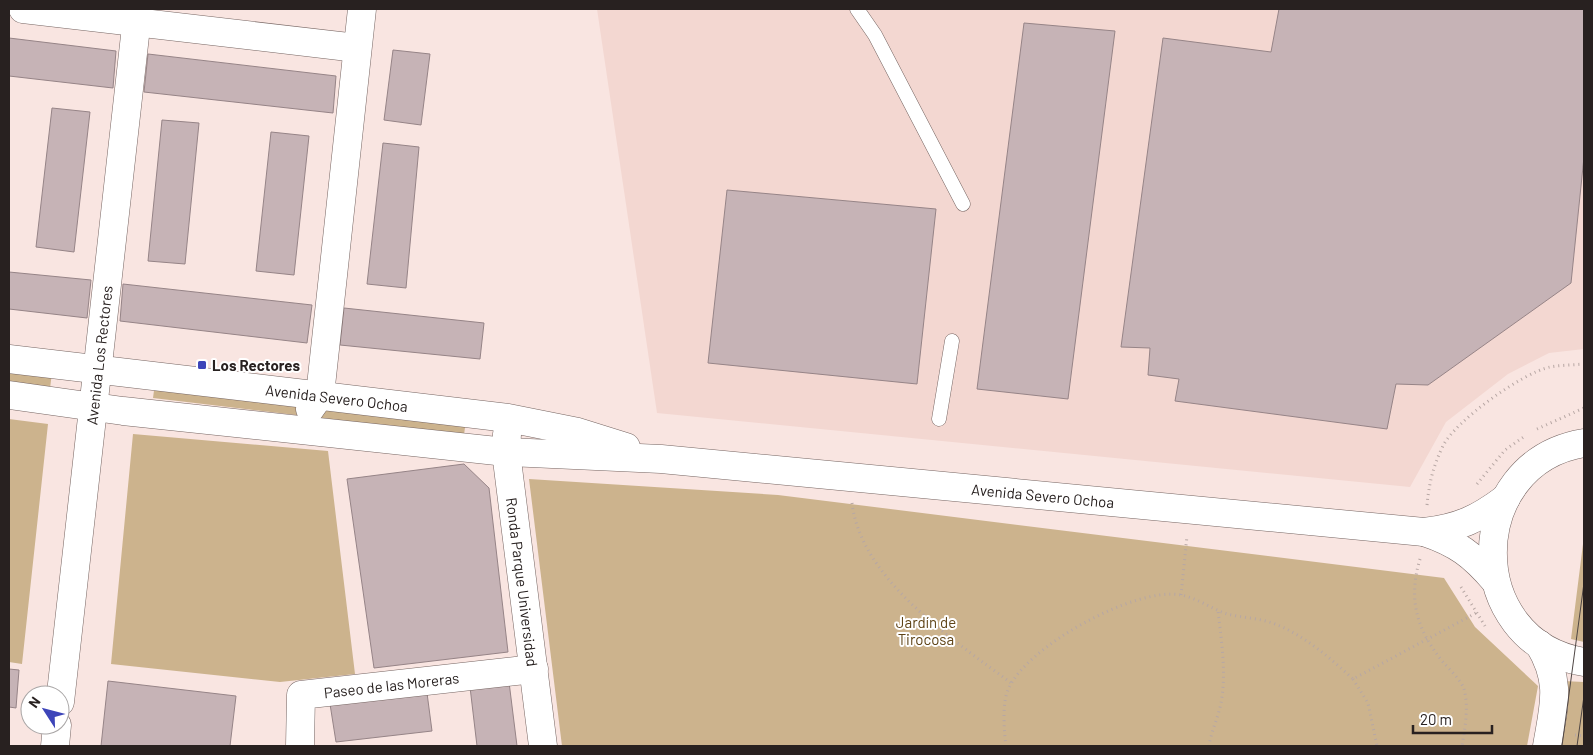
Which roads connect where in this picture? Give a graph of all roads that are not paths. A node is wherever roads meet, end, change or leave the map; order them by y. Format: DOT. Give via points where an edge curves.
graph roads {
  1 [pos="23,9"];
  2 [pos="362,9"];
  3 [pos="856,9"];
  4 [pos="138,16"];
  5 [pos="358,48"];
  6 [pos="963,204"];
  7 [pos="952,341"];
  8 [pos="9,359"];
  9 [pos="98,368"];
  10 [pos="320,395"];
  11 [pos="9,396"];
  12 [pos="94,407"];
  13 [pos="508,418"];
  14 [pos="939,419"];
  15 [pos="296,429"];
  16 [pos="1584,443"];
  17 [pos="506,452"];
  18 [pos="661,459"];
  19 [pos="1506,498"];
  20 [pos="1424,532"];
  21 [pos="1495,581"];
  22 [pos="1539,644"];
  23 [pos="1584,662"];
  24 [pos="534,669"];
  25 [pos="62,685"];
  26 [pos="300,746"];
  27 [pos="544,746"];
  28 [pos="1547,746"];
  1 -- 4 [label="street"];
  2 -- 5 [label="street"];
  3 -- 6 [label="lane" via="875,35"];
  4 -- 5 [label="street"];
  4 -- 9 [label="street, Avenida Los Rectores"];
  5 -- 10 [label="street"];
  7 -- 14 [label="lane"];
  8 -- 9 [label="street, Avenida Severo Ochoa"];
  9 -- 10 [label="street, Avenida Severo Ochoa"];
  9 -- 12 [label="street, Avenida Los Rectores"];
  10 -- 13 [label="street, Avenida Severo Ochoa"];
  10 -- 15 [label="street"];
  11 -- 12 [label="street, Avenida Severo Ochoa"];
  12 -- 15 [label="street, Avenida Severo Ochoa"];
  12 -- 25 [label="street, Avenida Los Rectores"];
  13 -- 17 [label="street, Ronda Parque Universidad"];
  13 -- 18 [label="street, Avenida Severo Ochoa" via="578,432"];
  15 -- 17 [label="street, Avenida Severo Ochoa"];
  16 -- 19 [label="street" via="1559,450 1528,469"];
  17 -- 18 [label="street, Avenida Severo Ochoa"];
  17 -- 24 [label="street, Ronda Parque Universidad"];
  18 -- 20 [label="street, Avenida Severo Ochoa"];
  19 -- 20 [label="street, Avenida Severo Ochoa" via="1488,512 1459,526"];
  19 -- 21 [label="street" via="1496,522 1492,547"];
  20 -- 21 [label="street, Avenida Severo Ochoa" via="1456,544 1482,565"];
  21 -- 22 [label="street" via="1507,610"];
  22 -- 23 [label="street" via="1567,658"];
  22 -- 28 [label="street" via="1550,662 1555,686"];
  24 -- 26 [label="street, Paseo de las Moreras" via="301,695"];
  24 -- 27 [label="street, Ronda Parque Universidad"];
}
